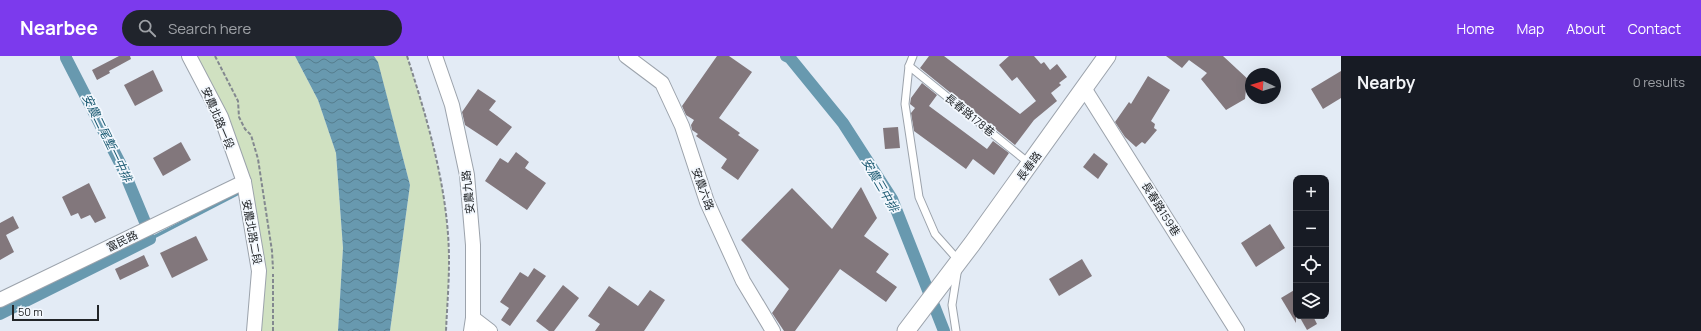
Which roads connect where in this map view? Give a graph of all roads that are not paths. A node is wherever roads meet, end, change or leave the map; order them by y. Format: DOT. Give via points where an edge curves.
graph roads {
  1 [pos="189,56"];
  2 [pos="435,56"];
  3 [pos="626,56"];
  4 [pos="913,56"];
  5 [pos="1106,56"];
  6 [pos="909,66"];
  7 [pos="1084,88"];
  8 [pos="1030,164"];
  9 [pos="244,182"];
  10 [pos="954,268"];
  11 [pos="0,300"];
  12 [pos="472,325"];
  13 [pos="254,331"];
  14 [pos="490,331"];
  15 [pos="773,331"];
  16 [pos="906,331"];
  17 [pos="956,331"];
  18 [pos="1237,331"];
  1 -- 9 [label="street, 安農北路一段" via="221,117"];
  2 -- 12 [label="street, 安農九路" via="452,105 467,175 473,245"];
  3 -- 15 [label="street, 安農六路" via="662,83 682,126 707,202 743,281"];
  4 -- 6 [label="lane"];
  5 -- 7 [label="street, 長春路"];
  6 -- 8 [label="lane, 長春路178巷"];
  6 -- 10 [label="lane" via="905,104 919,197 935,234"];
  7 -- 8 [label="street, 長春路"];
  7 -- 18 [label="street, 長春路159巷"];
  8 -- 10 [label="street, 長春路"];
  9 -- 11 [label="street, 富民路"];
  9 -- 13 [label="street, 安農北路二段" via="259,271"];
  10 -- 16 [label="street, 長春路"];
  10 -- 17 [label="lane" via="952,305"];
  12 -- 14 [label="street"];
}
